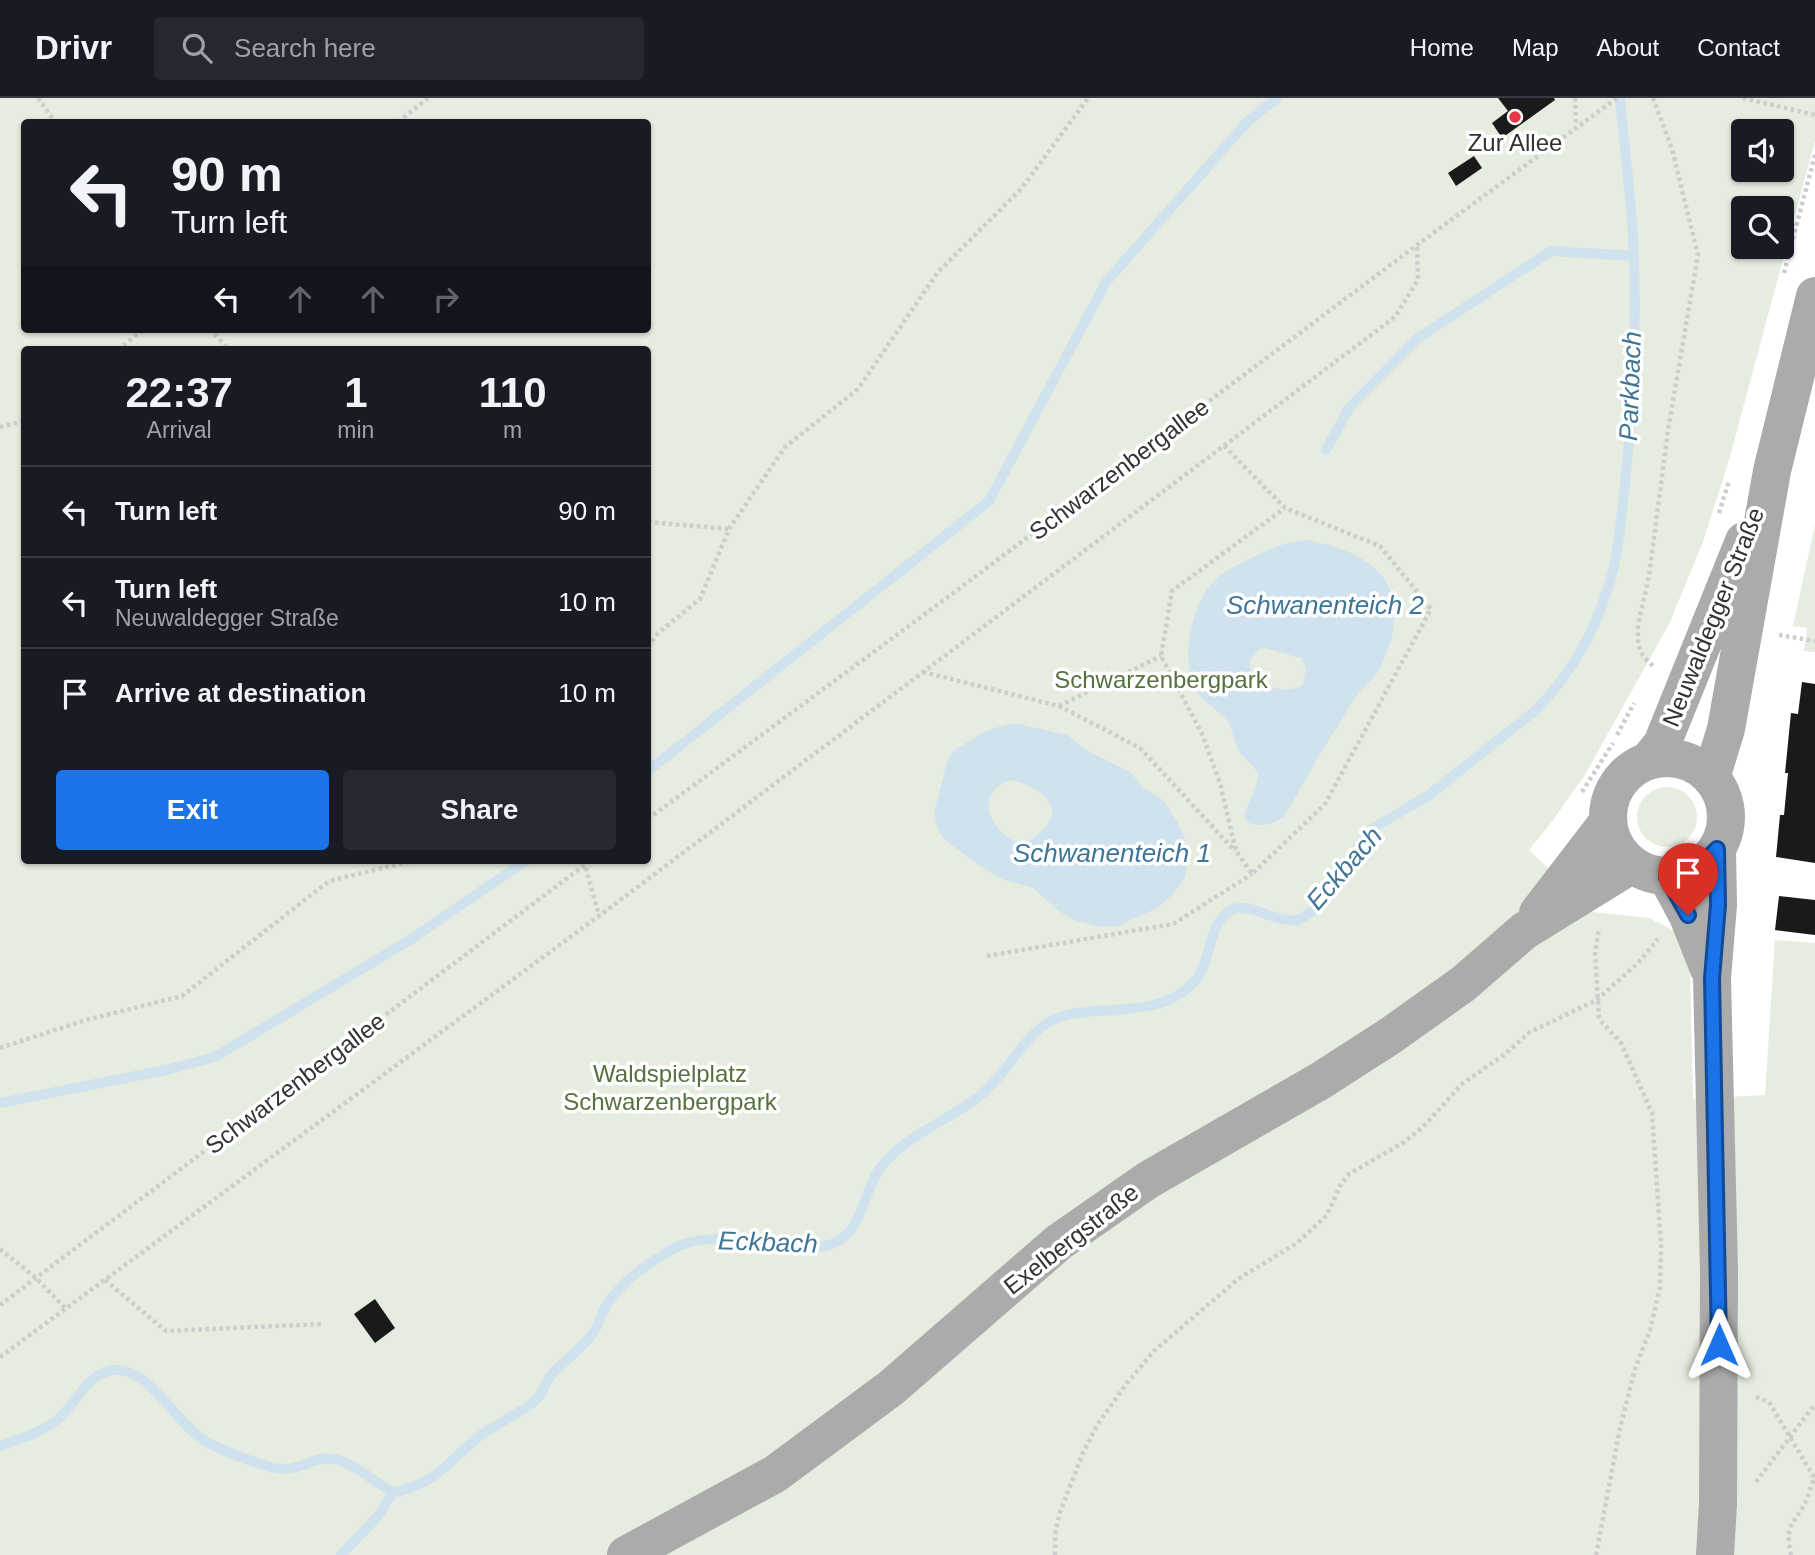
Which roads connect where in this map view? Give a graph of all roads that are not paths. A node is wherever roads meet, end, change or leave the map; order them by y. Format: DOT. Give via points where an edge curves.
graph roads {
  1 [pos="1798,289"];
  2 [pos="1772,471"];
  3 [pos="1649,760"];
  4 [pos="1711,778"];
  5 [pos="1607,823"];
  6 [pos="1717,849"];
  7 [pos="1631,865"];
  8 [pos="1667,877"];
  9 [pos="1524,932"];
  10 [pos="1712,978"];
  11 [pos="626,1555"];
  12 [pos="1715,1555"];
  1 -- 2 [label="main road, Neuwaldegger Straße"];
  2 -- 3 [label="main road, Neuwaldegger Straße" via="1667,666 1662,744"];
  2 -- 4 [label="main road, Neuwaldegger Straße" via="1726,729"];
  3 -- 4 [label="main road" via="1683,760"];
  3 -- 5 [label="main road" via="1629,771 1615,788"];
  4 -- 6 [label="main road" via="1726,809"];
  5 -- 7 [label="main road" via="1615,847"];
  5 -- 9 [label="main road, Exelbergstraße"];
  6 -- 8 [label="main road" via="1695,870"];
  6 -- 10 [label="main road"];
  7 -- 8 [label="main road"];
  7 -- 9 [label="main road, Exelbergstraße"];
  8 -- 10 [label="main road" via="1688,915"];
  9 -- 11 [label="main road, Exelbergstraße" via="1463,984 1390,1036 1147,1180 1059,1241 891,1388 775,1474"];
  10 -- 12 [label="main road" via="1719,1395"];
}
